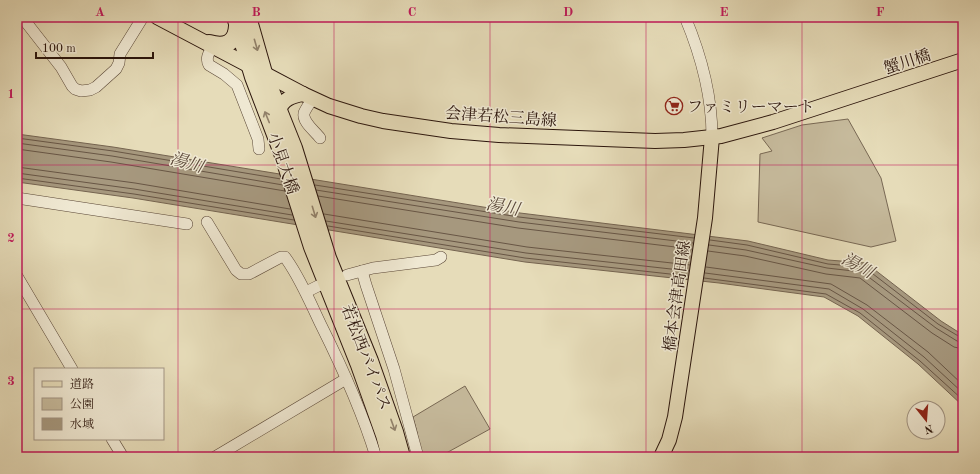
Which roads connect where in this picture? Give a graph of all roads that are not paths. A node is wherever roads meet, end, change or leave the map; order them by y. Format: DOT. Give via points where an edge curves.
graph roads {
  1 [pos="22,17"];
  2 [pos="143,17"];
  3 [pos="157,17"];
  4 [pos="685,17"];
  5 [pos="240,20"];
  6 [pos="211,45"];
  7 [pos="963,60"];
  8 [pos="249,65"];
  9 [pos="264,73"];
  10 [pos="861,94"];
  11 [pos="308,96"];
  12 [pos="279,111"];
  13 [pos="712,137"];
  14 [pos="320,138"];
  15 [pos="259,149"];
  16 [pos="288,151"];
  17 [pos="17,198"];
  18 [pos="207,222"];
  19 [pos="187,224"];
  20 [pos="441,257"];
  21 [pos="323,260"];
  22 [pos="362,271"];
  23 [pos="347,275"];
  24 [pos="17,276"];
  25 [pos="318,286"];
  26 [pos="306,292"];
  27 [pos="71,368"];
  28 [pos="346,379"];
  29 [pos="112,440"];
  30 [pos="118,456"];
  31 [pos="215,457"];
  32 [pos="376,457"];
  33 [pos="390,457"];
  34 [pos="402,457"];
  35 [pos="418,457"];
  36 [pos="661,457"];
  1 -- 2 [label="street" via="61,67 72,86 81,91 96,87 116,69 120,54"];
  3 -- 6 [label="main road, 会津若松三島線"];
  4 -- 13 [label="street" via="704,76 712,118"];
  5 -- 6 [label="highway" via="236,35 227,44"];
  5 -- 8 [label="highway"];
  5 -- 9 [label="highway, one-way"];
  6 -- 8 [label="main road, 会津若松三島線"];
  6 -- 15 [label="street" via="207,57 209,65 237,85 258,139"];
  7 -- 10 [label="main road, 蟹川橋"];
  8 -- 9 [label="main road, 会津若松三島線"];
  16 -- 8 [label="highway, 小見大橋, one-way" via="262,104"];
  9 -- 11 [label="main road, 会津若松三島線"];
  9 -- 12 [label="highway, 小見大橋"];
  10 -- 13 [label="main road, 会津若松三島線" via="757,127"];
  11 -- 12 [label="main road" via="293,96 284,101"];
  11 -- 13 [label="main road, 会津若松三島線" via="361,116 451,131 655,141"];
  11 -- 14 [label="street" via="304,116"];
  12 -- 16 [label="highway, 小見大橋"];
  13 -- 36 [label="main road, 橋本会津高田線" via="705,218 675,417"];
  16 -- 21 [label="highway, 小見大橋"];
  17 -- 19 [label="street"];
  18 -- 26 [label="street" via="241,274 249,274 285,257"];
  20 -- 22 [label="street" via="436,260"];
  21 -- 33 [label="highway, 若松西バイパス"];
  21 -- 34 [label="highway, 若松西バイパス, one-way" via="370,361"];
  22 -- 23 [label="street"];
  22 -- 35 [label="street" via="394,369"];
  24 -- 27 [label="street"];
  25 -- 26 [label="street"];
  26 -- 28 [label="street"];
  28 -- 31 [label="street"];
  28 -- 32 [label="street"];
  29 -- 30 [label="street"];
}
